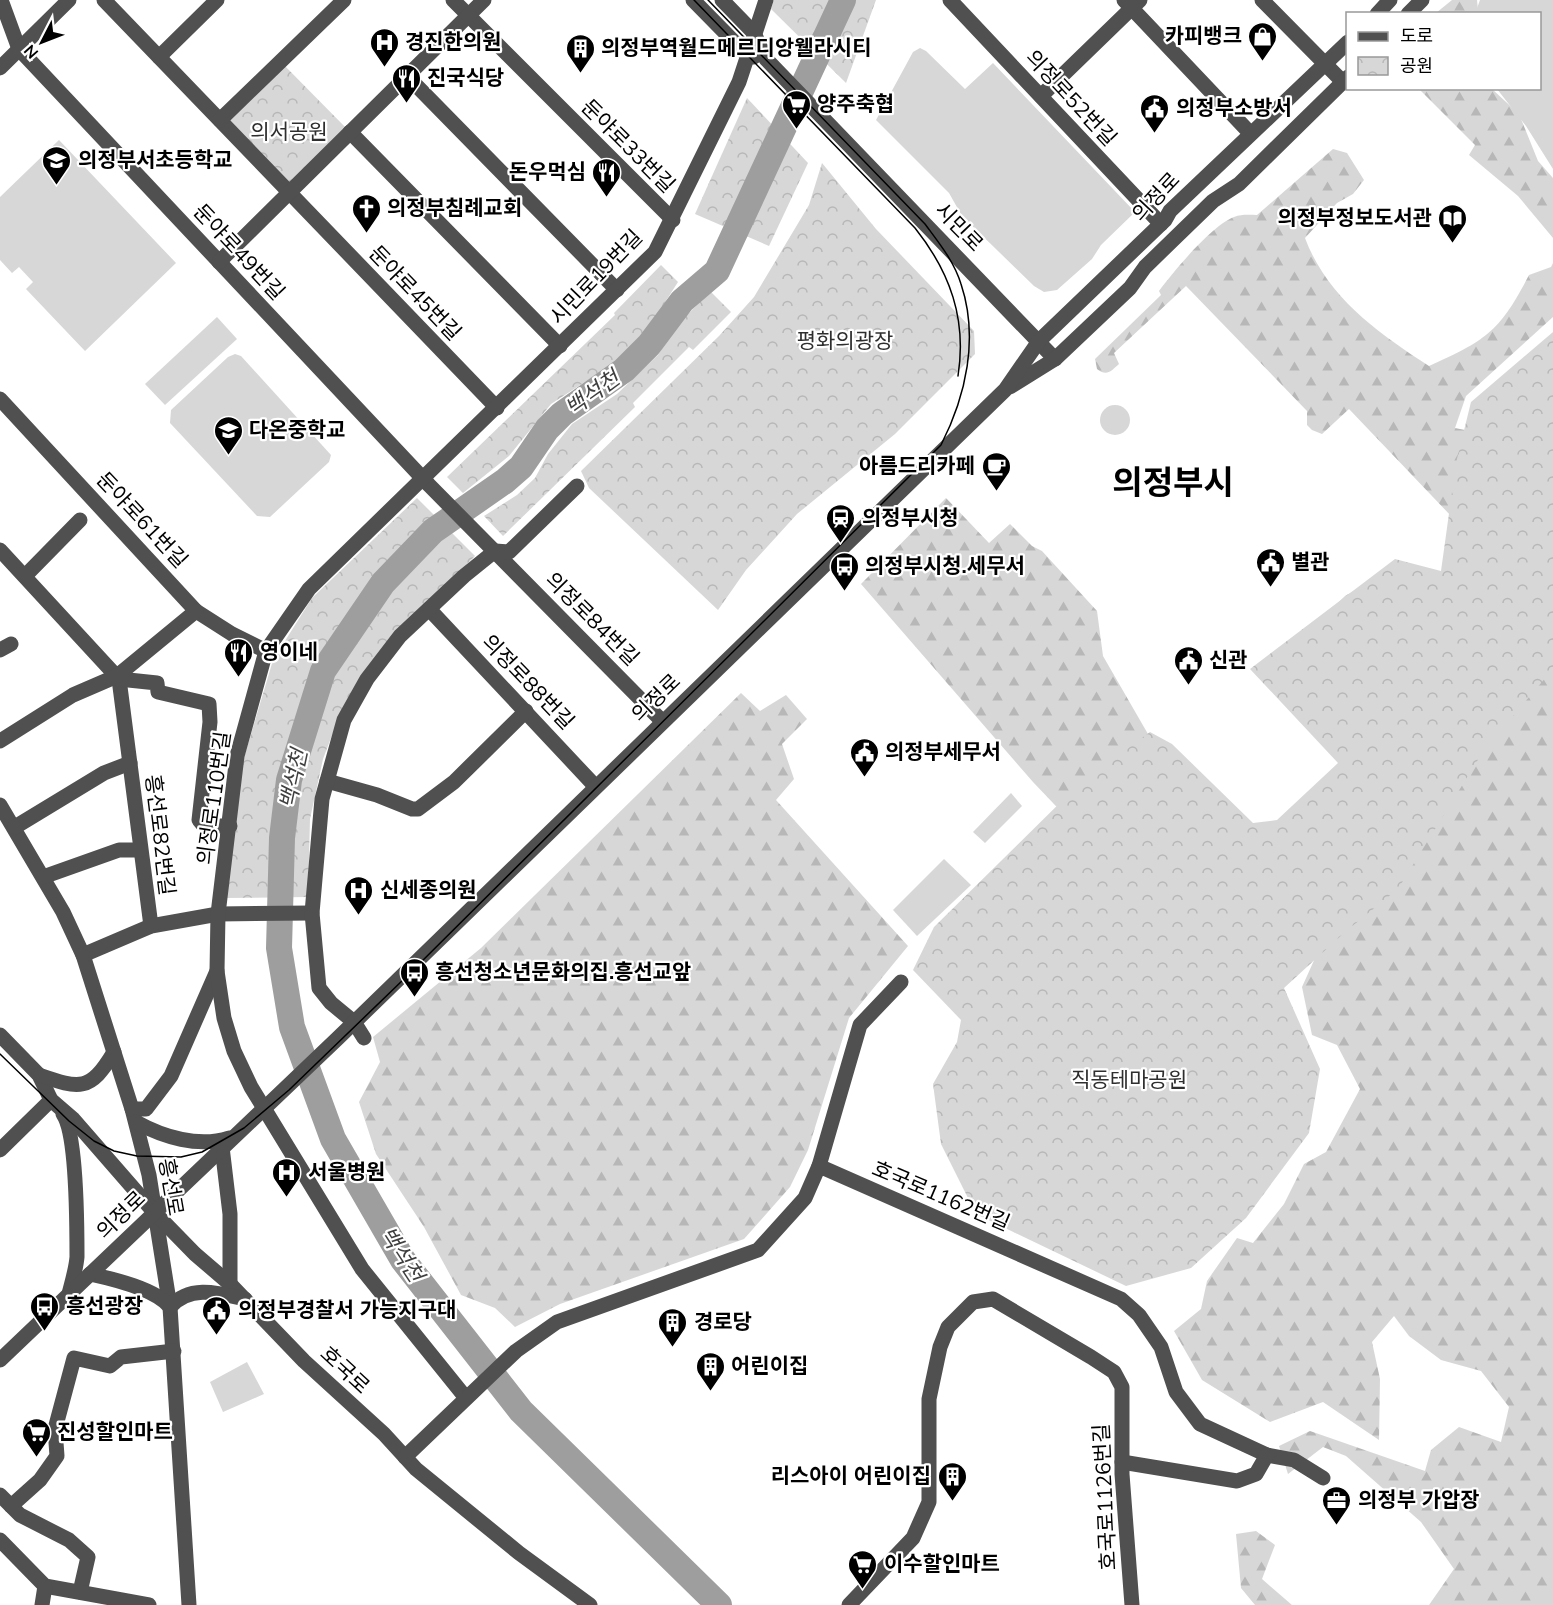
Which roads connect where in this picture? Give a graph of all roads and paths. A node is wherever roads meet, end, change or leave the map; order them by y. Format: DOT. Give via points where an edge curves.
graph roads {
  1 [pos="0,0"];
  2 [pos="69,0"];
  3 [pos="104,0"];
  4 [pos="217,0"];
  5 [pos="344,0"];
  6 [pos="453,0"];
  7 [pos="484,0"];
  8 [pos="693,0"];
  9 [pos="722,0"];
  10 [pos="766,0"];
  11 [pos="950,0"];
  12 [pos="1262,0"];
  13 [pos="1390,0"];
  14 [pos="1422,0"];
  15 [pos="1132,3"];
  16 [pos="1379,12"];
  17 [pos="1410,12"];
  18 [pos="468,15"];
  19 [pos="754,33"];
  20 [pos="1346,43"];
  21 [pos="19,49"];
  22 [pos="748,56"];
  23 [pos="159,57"];
  24 [pos="766,59"];
  25 [pos="1324,64"];
  26 [pos="0,68"];
  27 [pos="407,76"];
  28 [pos="1345,80"];
  29 [pos="1041,96"];
  30 [pos="220,120"];
  31 [pos="350,132"];
  32 [pos="1250,133"];
  33 [pos="289,193"];
  34 [pos="673,220"];
  35 [pos="1161,224"];
  36 [pos="219,262"];
  37 [pos="617,290"];
  38 [pos="1038,341"];
  39 [pos="560,346"];
  40 [pos="1055,359"];
  41 [pos="1005,390"];
  42 [pos="0,399"];
  43 [pos="497,408"];
  44 [pos="426,480"];
  45 [pos="577,486"];
  46 [pos="80,520"];
  47 [pos="493,549"];
  48 [pos="0,550"];
  49 [pos="25,576"];
  50 [pos="429,609"];
  51 [pos="196,611"];
  52 [pos="266,651"];
  53 [pos="118,678"];
  54 [pos="526,711"];
  55 [pos="662,721"];
  56 [pos="0,741"];
  57 [pos="130,764"];
  58 [pos="327,781"];
  59 [pos="595,786"];
  60 [pos="0,805"];
  61 [pos="230,826"];
  62 [pos="15,827"];
  63 [pos="140,850"];
  64 [pos="43,877"];
  65 [pos="312,913"];
  66 [pos="218,914"];
  67 [pos="151,926"];
  68 [pos="83,955"];
  69 [pos="217,971"];
  70 [pos="901,982"];
  71 [pos="354,1022"];
  72 [pos="0,1035"];
  73 [pos="364,1038"];
  74 [pos="0,1050"];
  75 [pos="18,1052"];
  76 [pos="114,1052"];
  77 [pos="39,1075"];
  78 [pos="56,1104"];
  79 [pos="267,1105"];
  80 [pos="134,1116"];
  81 [pos="234,1136"];
  82 [pos="222,1147"];
  83 [pos="0,1150"];
  84 [pos="819,1166"];
  85 [pos="154,1212"];
  86 [pos="90,1274"];
  87 [pos="230,1284"];
  88 [pos="69,1294"];
  89 [pos="245,1299"];
  90 [pos="170,1307"];
  91 [pos="174,1351"];
  92 [pos="0,1360"];
  93 [pos="466,1398"];
  94 [pos="1267,1455"];
  95 [pos="405,1457"];
  96 [pos="1122,1462"];
  97 [pos="1323,1478"];
  98 [pos="0,1495"];
  99 [pos="11,1506"];
  100 [pos="0,1540"];
  101 [pos="45,1586"];
  102 [pos="80,1592"];
  103 [pos="42,1605"];
  104 [pos="149,1605"];
  105 [pos="189,1605"];
  106 [pos="590,1605"];
  107 [pos="849,1605"];
  108 [pos="1132,1605"];
  1 -- 21 [label="street"];
  2 -- 21 [label="street"];
  3 -- 23 [label="street, 둔야로45번길"];
  4 -- 23 [label="street"];
  5 -- 30 [label="street"];
  6 -- 18 [label="street, 둔야로33번길"];
  7 -- 18 [label="street"];
  8 -- 22 [label="street"];
  9 -- 19 [label="street"];
  10 -- 19 [label="street, 시민로19번길"];
  11 -- 29 [label="street, 의정로52번길"];
  12 -- 25 [label="street"];
  13 -- 16 [label="street"];
  14 -- 17 [label="street"];
  15 -- 29 [label="street"];
  15 -- 32 [label="street"];
  18 -- 27 [label="street"];
  18 -- 34 [label="street, 둔야로33번길"];
  19 -- 22 [label="street, 시민로19번길"];
  19 -- 24 [label="street"];
  20 -- 25 [label="street, 의정로"];
  21 -- 26 [label="street"];
  21 -- 36 [label="street, 둔야로49번길"];
  22 -- 24 [label="street"];
  22 -- 34 [label="street, 시민로19번길"];
  23 -- 30 [label="street, 둔야로45번길"];
  24 -- 38 [label="street, 시민로"];
  25 -- 28 [label="street"];
  25 -- 32 [label="street, 의정로"];
  27 -- 31 [label="street"];
  27 -- 37 [label="street"];
  28 -- 40 [label="street, 의정로" via="1239,184 1213,201"];
  29 -- 35 [label="street, 의정로52번길"];
  30 -- 33 [label="street, 둔야로45번길"];
  31 -- 33 [label="street"];
  31 -- 39 [label="street"];
  32 -- 35 [label="street, 의정로"];
  33 -- 36 [label="street"];
  33 -- 43 [label="street, 둔야로45번길"];
  34 -- 37 [label="street, 시민로19번길" via="655,252"];
  35 -- 38 [label="street, 의정로"];
  36 -- 44 [label="street, 둔야로49번길"];
  37 -- 39 [label="street, 시민로19번길"];
  38 -- 40 [label="street, 시민로"];
  38 -- 41 [label="street, 의정로"];
  39 -- 43 [label="street, 시민로19번길"];
  40 -- 41 [label="street, 의정로"];
  41 -- 55 [label="street, 의정로"];
  42 -- 51 [label="street, 둔야로61번길"];
  43 -- 44 [label="street, 시민로19번길"];
  44 -- 47 [label="street, 둔야로49번길"];
  44 -- 52 [label="street, 의정로110번길" via="309,589"];
  45 -- 47 [label="street" via="509,552"];
  46 -- 49 [label="street"];
  47 -- 50 [label="street"];
  47 -- 55 [label="street, 의정로84번길"];
  48 -- 49 [label="street"];
  49 -- 53 [label="street"];
  50 -- 54 [label="street, 의정로88번길"];
  50 -- 58 [label="street" via="400,636 366,679 344,720"];
  51 -- 52 [label="street, 둔야로61번길"];
  51 -- 53 [label="street"];
  52 -- 61 [label="street, 의정로110번길" via="237,756"];
  53 -- 56 [label="street" via="73,694"];
  53 -- 57 [label="street, 흥선로82번길"];
  53 -- 61 [label="street" via="157,682 158,692 209,704 199,820 204,826"];
  54 -- 58 [label="street" via="454,782 418,809"];
  54 -- 59 [label="street, 의정로88번길"];
  55 -- 59 [label="street, 의정로"];
  57 -- 62 [label="street" via="104,773"];
  57 -- 63 [label="street, 흥선로82번길"];
  58 -- 65 [label="street"];
  59 -- 71 [label="street, 의정로"];
  60 -- 62 [label="street, 흥선로"];
  61 -- 66 [label="street, 의정로110번길"];
  62 -- 64 [label="street, 흥선로"];
  63 -- 64 [label="street" via="119,850"];
  63 -- 67 [label="street, 흥선로82번길"];
  64 -- 68 [label="street, 흥선로"];
  65 -- 66 [label="street"];
  65 -- 71 [label="street" via="319,988"];
  66 -- 67 [label="street"];
  66 -- 69 [label="street, 의정로110번길"];
  67 -- 68 [label="street, 흥선로82번길"];
  68 -- 76 [label="street, 흥선로"];
  69 -- 79 [label="street, 의정로110번길" via="234,1051"];
  69 -- 80 [label="street" via="171,1076 146,1109"];
  70 -- 84 [label="street" via="860,1025"];
  71 -- 73 [label="street"];
  71 -- 79 [label="street, 의정로"];
  72 -- 75 [label="street, 호국로"];
  74 -- 75 [label="street"];
  75 -- 77 [label="street, 호국로"];
  76 -- 77 [label="street" via="99,1076 87,1082 68,1085"];
  76 -- 80 [label="street, 흥선로"];
  77 -- 78 [label="street, 호국로"];
  78 -- 83 [label="street"];
  78 -- 85 [label="street, 호국로"];
  78 -- 88 [label="street" via="69,1123 74,1158 77,1259"];
  79 -- 81 [label="street, 의정로"];
  79 -- 93 [label="street, 의정로110번길" via="362,1269"];
  80 -- 81 [label="street" via="157,1134 212,1143"];
  80 -- 85 [label="street, 흥선로"];
  81 -- 82 [label="street, 의정로"];
  82 -- 85 [label="street, 의정로"];
  82 -- 87 [label="street" via="230,1214"];
  84 -- 93 [label="street" via="805,1198 758,1250 557,1322 516,1351"];
  84 -- 94 [label="street, 호국로1162번길" via="1121,1299 1139,1315 1161,1347 1176,1392 1200,1424"];
  85 -- 86 [label="street, 의정로"];
  85 -- 87 [label="street, 호국로"];
  85 -- 90 [label="street, 흥선로"];
  86 -- 88 [label="street, 의정로"];
  86 -- 90 [label="street" via="149,1291"];
  87 -- 89 [label="street, 호국로"];
  88 -- 92 [label="street, 의정로"];
  89 -- 90 [label="street" via="210,1291 178,1298"];
  89 -- 95 [label="street, 호국로"];
  90 -- 91 [label="street, 흥선로"];
  91 -- 99 [label="street" via="121,1357 110,1366 74,1358 55,1429 57,1456 40,1480"];
  91 -- 105 [label="street, 흥선로"];
  93 -- 95 [label="street"];
  94 -- 96 [label="street" via="1256,1474 1238,1482"];
  94 -- 97 [label="street, 호국로1162번길" via="1294,1460"];
  95 -- 106 [label="street, 호국로" via="519,1553"];
  96 -- 107 [label="street, 호국로1126번길" via="1122,1387 1114,1372 993,1299 974,1302 948,1328 940,1347 929,1399 929,1502 913,1538"];
  96 -- 108 [label="street, 호국로1126번길"];
  98 -- 99 [label="street"];
  99 -- 102 [label="street" via="20,1515 80,1548 88,1557"];
  100 -- 101 [label="street"];
  101 -- 102 [label="street"];
  101 -- 103 [label="street"];
  102 -- 104 [label="street"];
}
